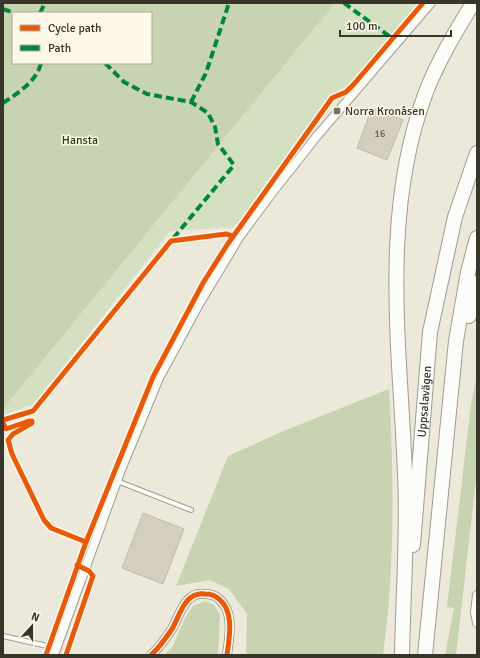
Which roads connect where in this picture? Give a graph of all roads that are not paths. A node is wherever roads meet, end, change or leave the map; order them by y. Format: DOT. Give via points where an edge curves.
graph roads {
  1 [pos="431,3"];
  2 [pos="473,3"];
  3 [pos="477,153"];
  4 [pos="477,238"];
  5 [pos="477,283"];
  6 [pos="448,412"];
  7 [pos="117,481"];
  8 [pos="191,510"];
  9 [pos="477,595"];
  10 [pos="477,623"];
  11 [pos="3,636"];
  12 [pos="55,652"];
  13 [pos="151,655"];
  14 [pos="227,655"];
  15 [pos="403,655"];
  16 [pos="425,655"];
  1 -- 7 [label="street" via="317,136 240,236 159,378"];
  2 -- 15 [label="highway" via="454,34 426,91 412,137 399,222 395,298 405,475"];
  3 -- 15 [label="highway, Uppsalavägen" via="455,217 430,332"];
  4 -- 6 [label="highway, Uppsalavägen" via="468,272 456,341"];
  5 -- 6 [label="highway"];
  6 -- 16 [label="highway, Uppsalavägen"];
  7 -- 8 [label="lane"];
  7 -- 12 [label="street"];
  9 -- 10 [label="street"];
  11 -- 12 [label="lane"];
  13 -- 14 [label="street" via="161,646 173,628 183,606 190,598 203,593 220,599 225,607 230,620"];
}
